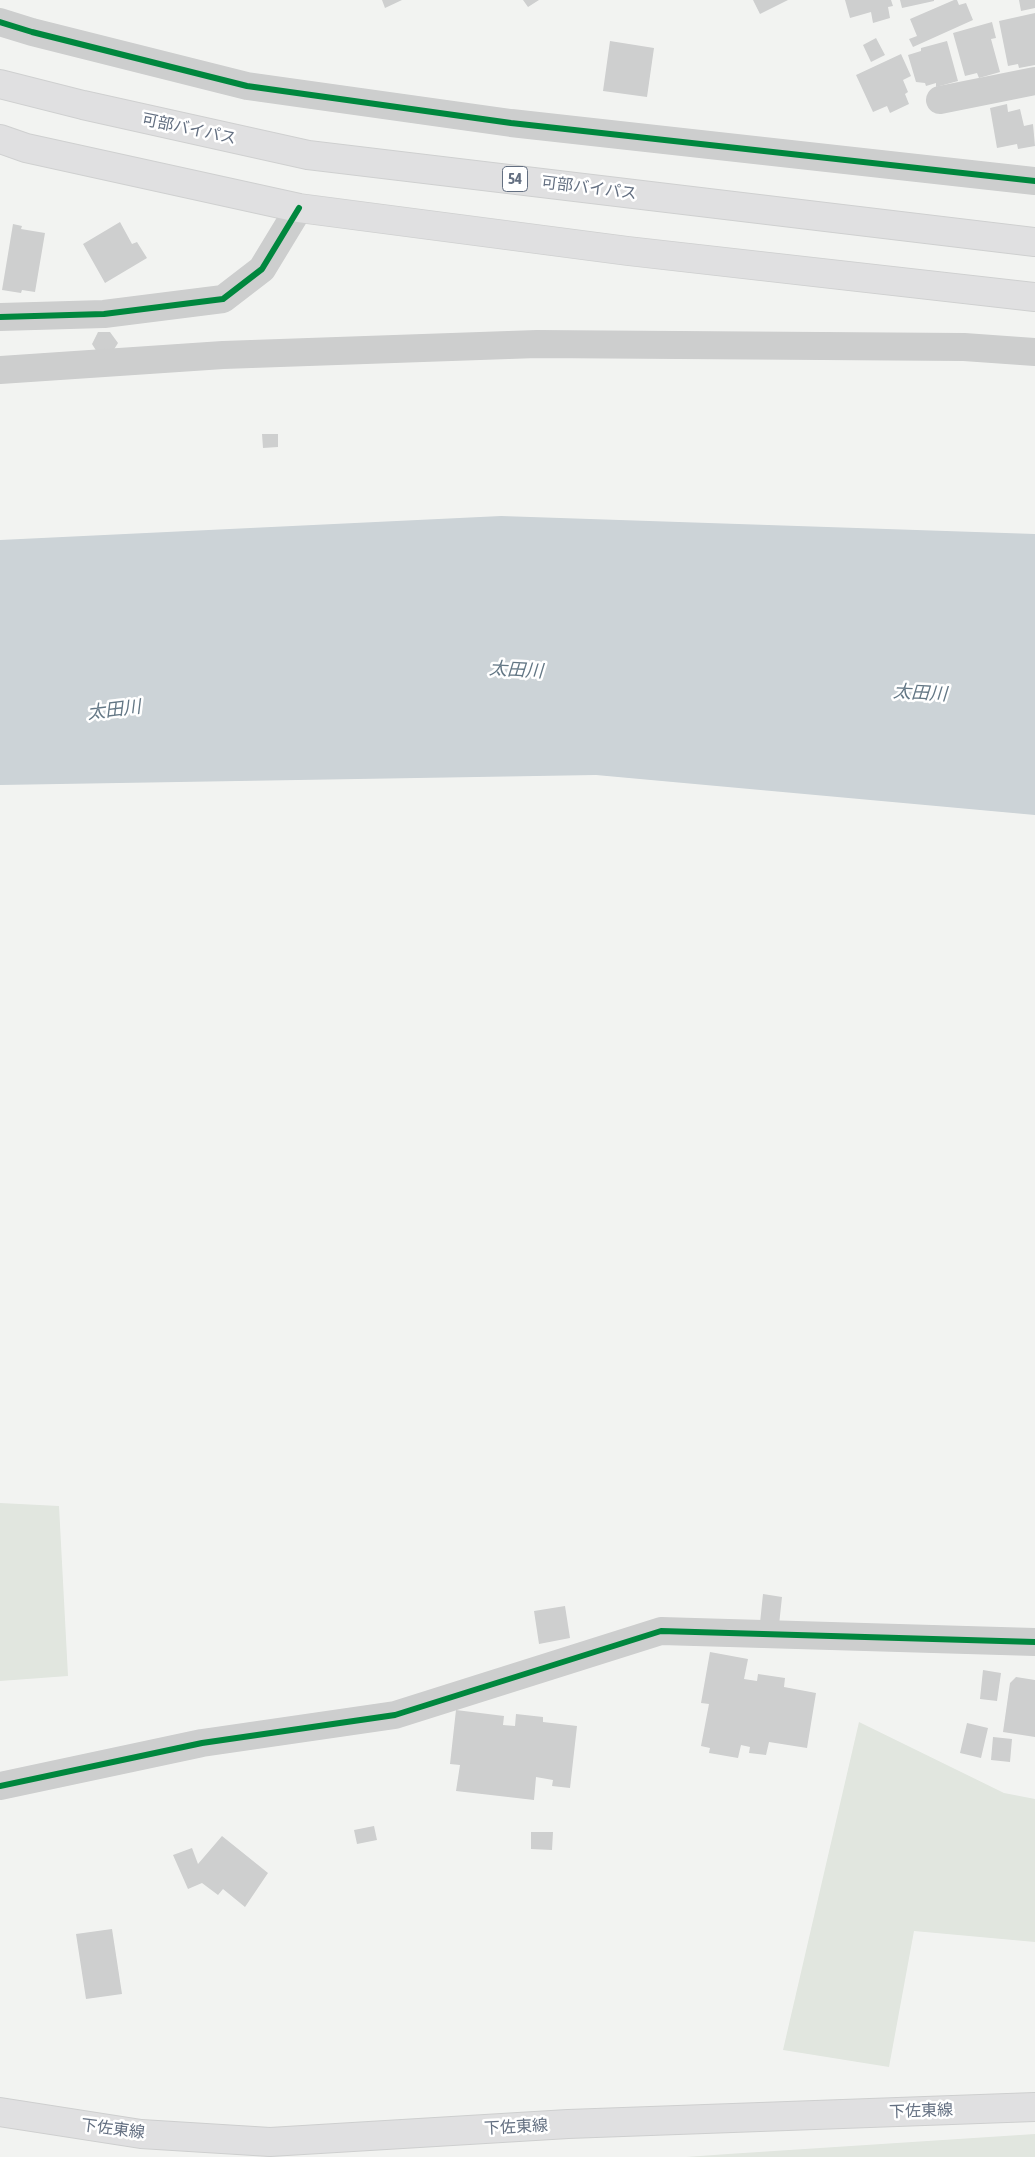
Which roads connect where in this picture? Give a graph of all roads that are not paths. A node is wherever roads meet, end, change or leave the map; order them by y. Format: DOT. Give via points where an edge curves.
graph roads {
  1 [pos="0,22"];
  2 [pos="1035,81"];
  3 [pos="0,84"];
  4 [pos="940,100"];
  5 [pos="0,139"];
  6 [pos="1035,181"];
  7 [pos="299,208"];
  8 [pos="1035,242"];
  9 [pos="1035,297"];
  10 [pos="0,316"];
  11 [pos="1035,352"];
  12 [pos="0,370"];
  13 [pos="1035,1642"];
  14 [pos="0,1786"];
  15 [pos="1035,2107"];
  16 [pos="0,2112"];
  1 -- 6 [label="street" via="257,87 511,123"];
  2 -- 4 [label="street"];
  3 -- 8 [label="main road, 可部バイパス / 54" via="308,155"];
  5 -- 7 [label="main road" via="26,148"];
  7 -- 9 [label="main road" via="628,251"];
  7 -- 10 [label="street" via="262,269 224,299 104,314"];
  11 -- 12 [label="street" via="964,347 537,344 222,355"];
  13 -- 14 [label="street" via="661,1631 395,1715 202,1743"];
  15 -- 16 [label="main road, 下佐東線" via="568,2124 270,2142 141,2134"];
}
